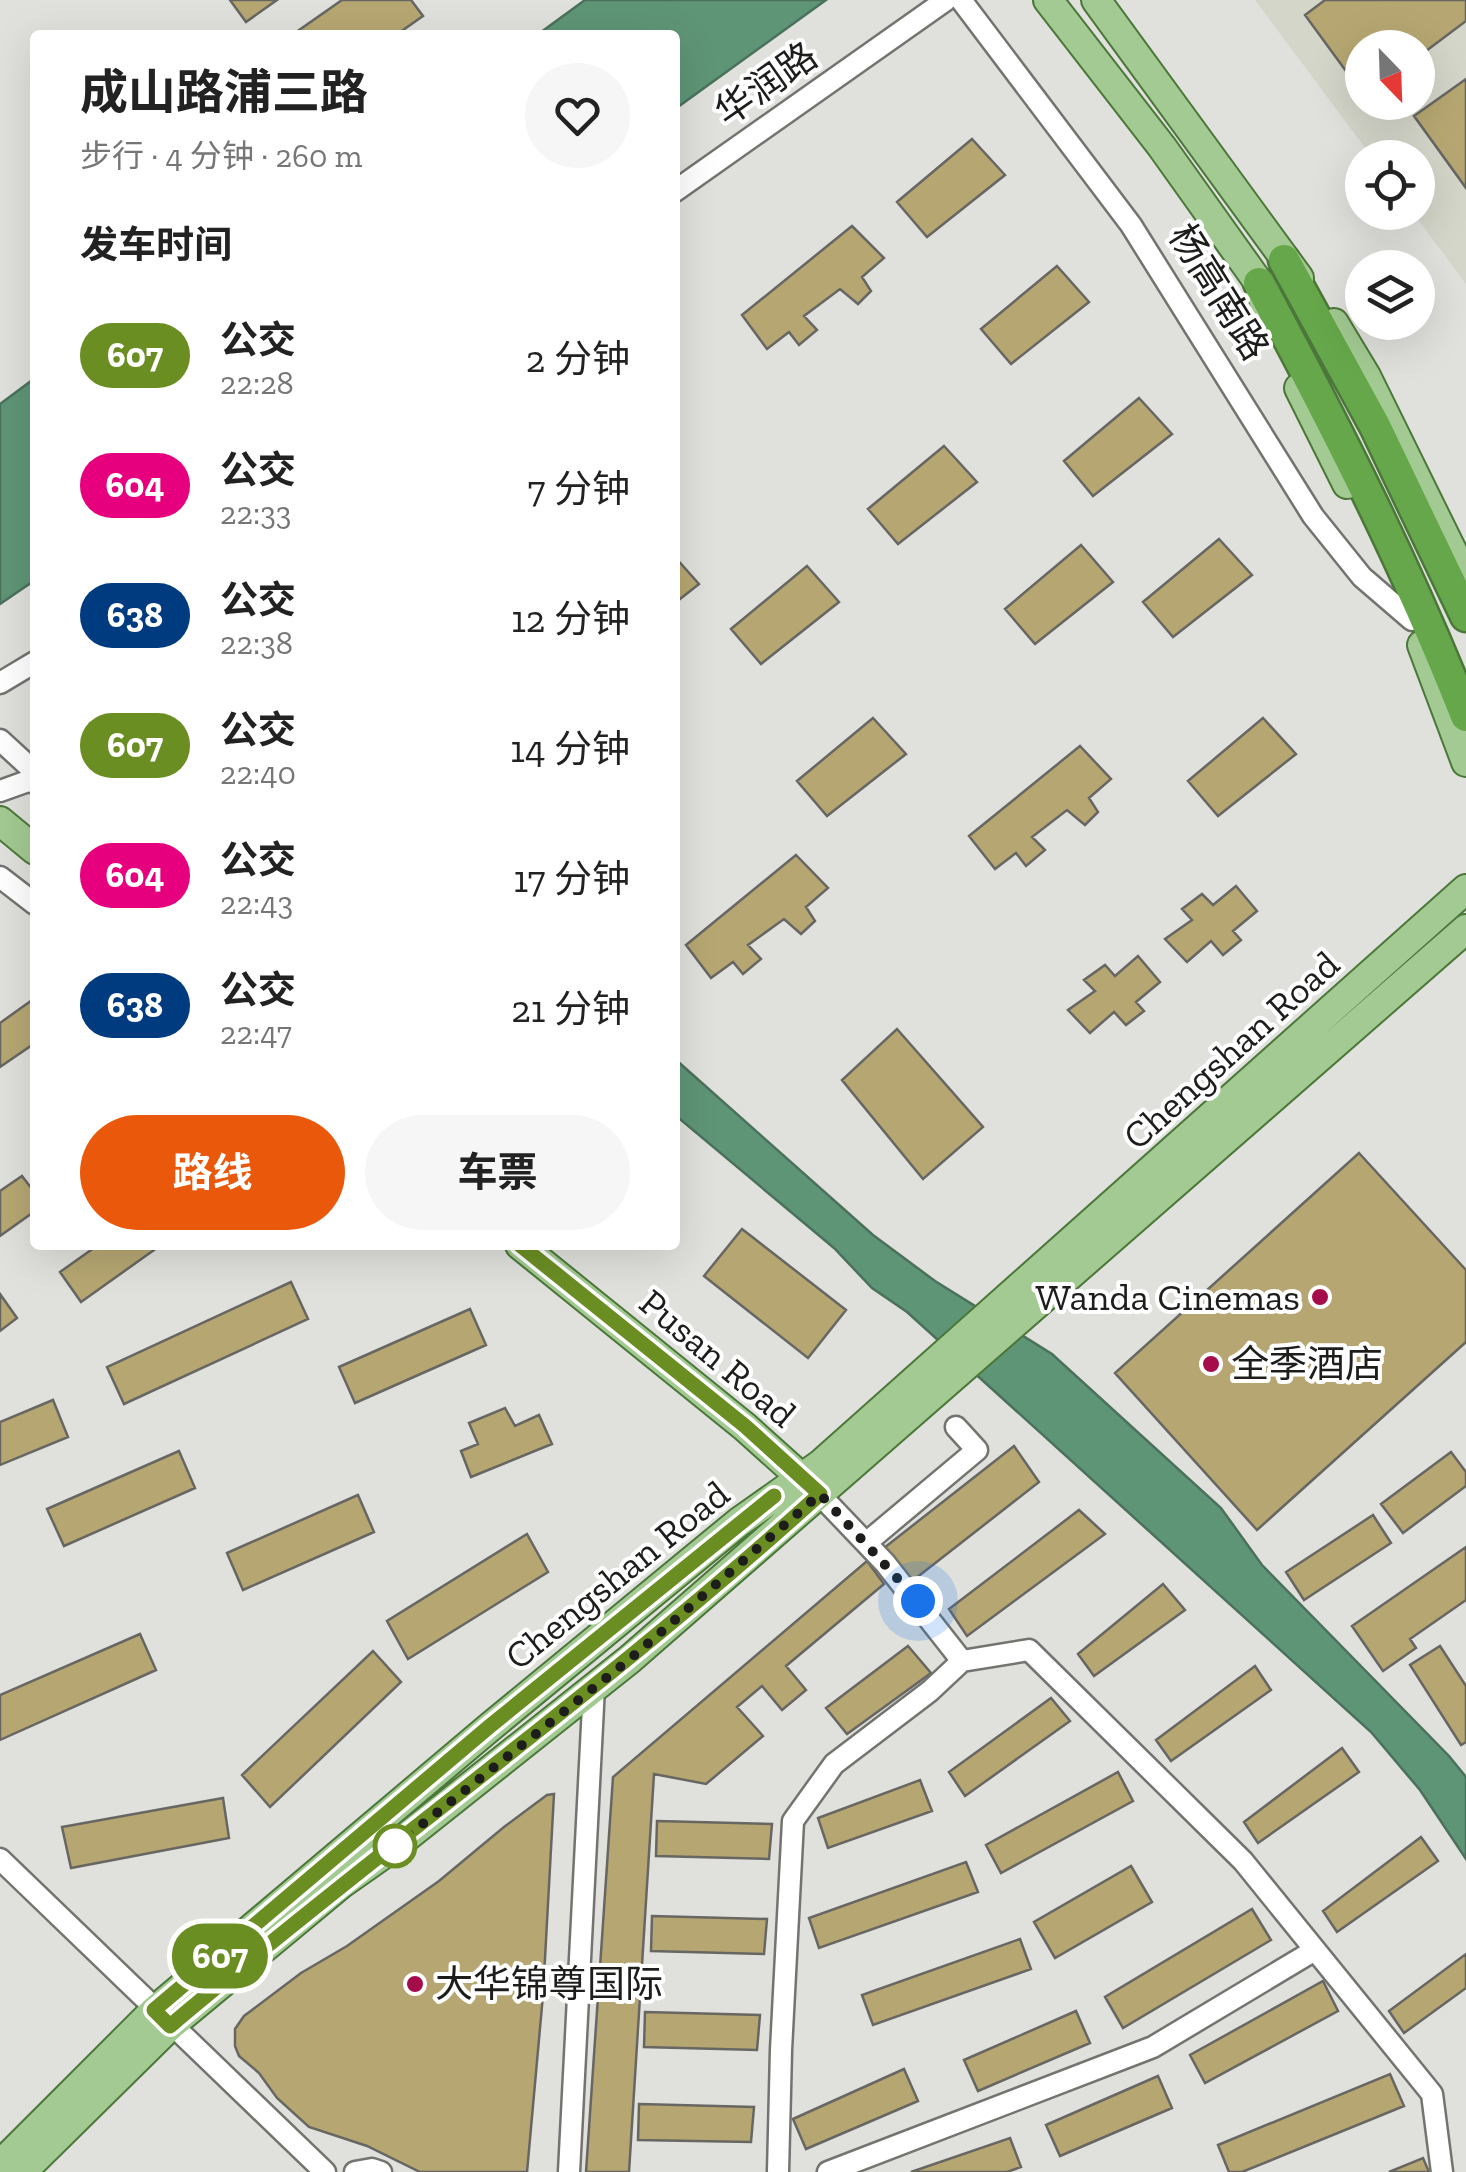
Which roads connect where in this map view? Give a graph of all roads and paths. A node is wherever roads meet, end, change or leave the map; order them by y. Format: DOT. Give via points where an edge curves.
graph roads {
  1 [pos="946,0"];
  2 [pos="961,0"];
  3 [pos="1048,0"];
  4 [pos="1096,0"];
  5 [pos="680,188"];
  6 [pos="1284,260"];
  7 [pos="1259,283"];
  8 [pos="1466,579"];
  9 [pos="1466,616"];
  10 [pos="1412,620"];
  11 [pos="30,665"];
  12 [pos="0,682"];
  13 [pos="1466,716"];
  14 [pos="0,740"];
  15 [pos="1466,762"];
  16 [pos="30,767"];
  17 [pos="30,781"];
  18 [pos="0,790"];
  19 [pos="0,821"];
  20 [pos="30,846"];
  21 [pos="0,877"];
  22 [pos="1466,889"];
  23 [pos="30,900"];
  24 [pos="1466,929"];
  25 [pos="1454,944"];
  26 [pos="526,1250"];
  27 [pos="1021,1302"];
  28 [pos="956,1427"];
  29 [pos="811,1486"];
  30 [pos="866,1542"];
  31 [pos="962,1661"];
  32 [pos="594,1688"];
  33 [pos="0,1859"];
  34 [pos="1315,1950"];
  35 [pos="162,2018"];
  36 [pos="0,2165"];
  37 [pos="22,2172"];
  38 [pos="325,2172"];
  39 [pos="354,2172"];
  40 [pos="381,2172"];
  41 [pos="568,2172"];
  42 [pos="778,2172"];
  43 [pos="828,2172"];
  44 [pos="1442,2172"];
  1 -- 5 [label="street, 华润路"];
  2 -- 10 [label="street, 杨高南路" via="1131,225 1313,516 1362,577"];
  3 -- 7 [label="main road, 杨高南路"];
  4 -- 6 [label="main road, 杨高南路"];
  6 -- 8 [label="main road, 杨高南路" via="1324,307 1366,376"];
  6 -- 9 [label="highway, 杨高南路"];
  7 -- 10 [label="main road, 杨高南路" via="1272,330"];
  7 -- 13 [label="highway, 杨高南路" via="1424,610"];
  10 -- 15 [label="main road"];
  11 -- 12 [label="street"];
  14 -- 16 [label="street"];
  17 -- 18 [label="street"];
  19 -- 20 [label="main road"];
  21 -- 23 [label="street"];
  22 -- 27 [label="main road, Chengshan Road"];
  24 -- 25 [label="main road, Chengshan Road"];
  25 -- 27 [label="main road, Chengshan Road"];
  26 -- 29 [label="main road, Pusan Road"];
  27 -- 29 [label="main road, Chengshan Road"];
  28 -- 30 [label="street" via="978,1450"];
  29 -- 30 [label="street"];
  29 -- 32 [label="main road, Chengshan Road"];
  29 -- 35 [label="main road, Chengshan Road" via="739,1522 490,1726"];
  30 -- 31 [label="street"];
  31 -- 34 [label="street" via="1029,1650 1243,1860"];
  31 -- 42 [label="street" via="834,1764 794,1821"];
  32 -- 35 [label="main road, Chengshan Road"];
  32 -- 41 [label="street"];
  33 -- 35 [label="street"];
  34 -- 43 [label="street" via="1153,2047"];
  34 -- 44 [label="street" via="1432,2094"];
  35 -- 36 [label="main road, Chengshan Road"];
  35 -- 37 [label="main road, Chengshan Road"];
  35 -- 38 [label="street"];
  39 -- 40 [label="street"];
}
